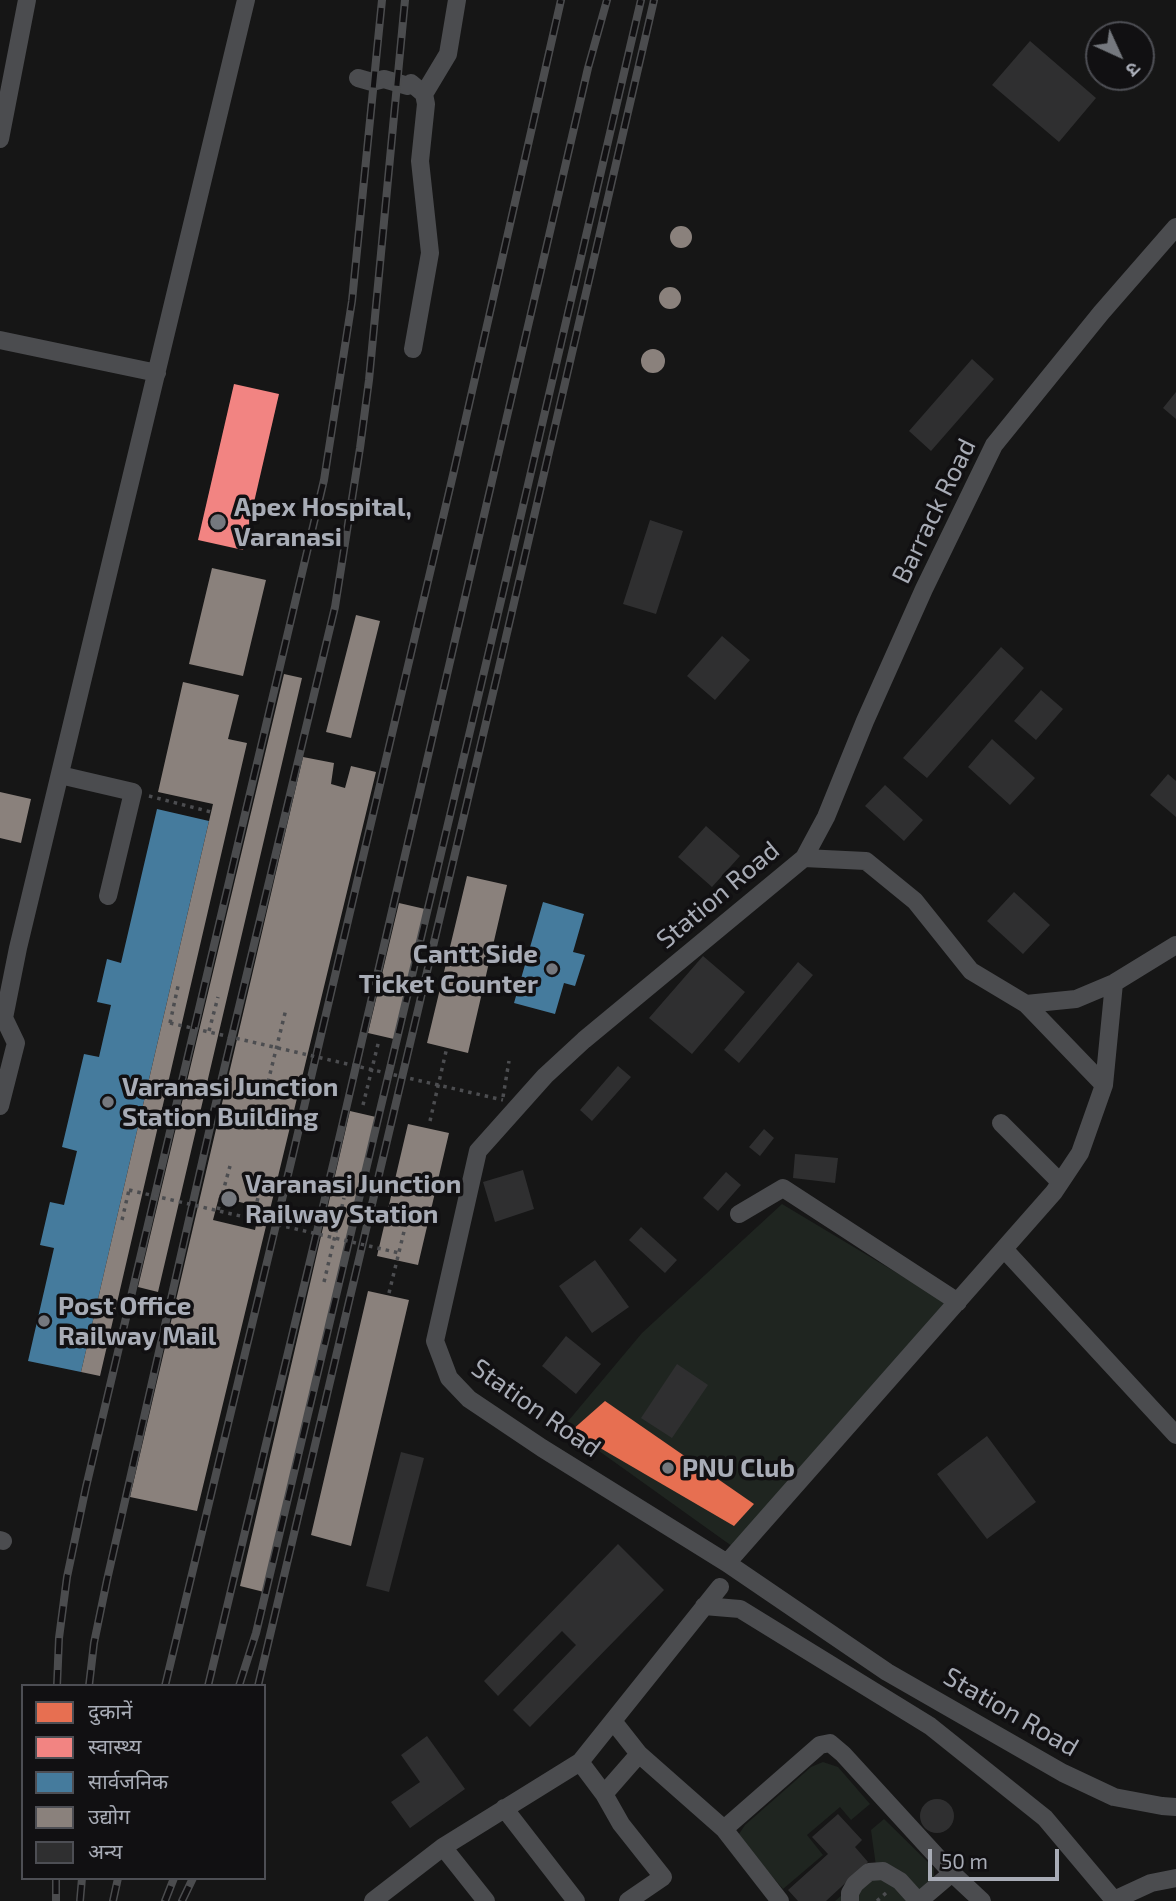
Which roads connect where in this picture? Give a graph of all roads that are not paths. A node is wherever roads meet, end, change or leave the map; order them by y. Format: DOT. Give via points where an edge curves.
graph roads {
  1 [pos="27,0"];
  2 [pos="246,0"];
  3 [pos="457,0"];
  4 [pos="358,78"];
  5 [pos="424,94"];
  6 [pos="0,139"];
  7 [pos="1176,227"];
  8 [pos="0,340"];
  9 [pos="413,349"];
  10 [pos="157,373"];
  11 [pos="60,775"];
  12 [pos="804,858"];
  13 [pos="108,896"];
  14 [pos="1176,944"];
  15 [pos="1114,983"];
  16 [pos="1026,1004"];
  17 [pos="2,1018"];
  18 [pos="1104,1085"];
  19 [pos="0,1107"];
  20 [pos="1002,1124"];
  21 [pos="1060,1182"];
  22 [pos="739,1214"];
  23 [pos="1004,1249"];
  24 [pos="958,1302"];
  25 [pos="1176,1435"];
  26 [pos="727,1563"];
  27 [pos="720,1587"];
  28 [pos="704,1606"];
  29 [pos="613,1721"];
  30 [pos="639,1754"];
  31 [pos="580,1762"];
  32 [pos="604,1794"];
  33 [pos="1176,1807"];
  34 [pos="504,1808"];
  35 [pos="724,1829"];
  36 [pos="443,1847"];
  37 [pos="952,1873"];
  38 [pos="1176,1878"];
  39 [pos="1113,1900"];
  40 [pos="373,1901"];
  41 [pos="486,1901"];
  42 [pos="576,1901"];
  43 [pos="628,1901"];
  44 [pos="780,1901"];
  45 [pos="850,1901"];
  46 [pos="918,1901"];
  47 [pos="982,1901"];
  1 -- 6 [label="street"];
  2 -- 10 [label="street"];
  3 -- 5 [label="street" via="448,54"];
  4 -- 5 [label="street" via="384,86 411,83"];
  5 -- 9 [label="street" via="420,161 430,253"];
  7 -- 12 [label="street, Barrack Road" via="994,445 944,545"];
  8 -- 10 [label="street"];
  10 -- 11 [label="street"];
  11 -- 13 [label="street" via="133,792"];
  11 -- 17 [label="street"];
  12 -- 16 [label="street" via="866,861 915,901 971,971"];
  12 -- 26 [label="street, Station Road" via="584,1040 478,1151 435,1341 449,1378 469,1399"];
  14 -- 15 [label="street"];
  15 -- 16 [label="street" via="1076,999"];
  15 -- 18 [label="street"];
  16 -- 18 [label="street"];
  17 -- 19 [label="street" via="16,1043"];
  18 -- 21 [label="street" via="1080,1153"];
  20 -- 21 [label="street"];
  21 -- 23 [label="street"];
  22 -- 24 [label="street" via="783,1188"];
  23 -- 24 [label="street"];
  23 -- 25 [label="street"];
  24 -- 26 [label="street"];
  26 -- 33 [label="street, Station Road" via="887,1672 1063,1773 1114,1797"];
  27 -- 28 [label="street"];
  28 -- 29 [label="street"];
  28 -- 39 [label="street" via="740,1609 930,1726 1045,1818"];
  29 -- 30 [label="street"];
  29 -- 31 [label="street"];
  30 -- 32 [label="street"];
  30 -- 35 [label="street"];
  31 -- 32 [label="street"];
  31 -- 34 [label="street"];
  32 -- 43 [label="street" via="621,1824 663,1877"];
  34 -- 36 [label="street"];
  34 -- 42 [label="street"];
  35 -- 37 [label="street" via="820,1745 830,1743"];
  35 -- 44 [label="street"];
  36 -- 40 [label="street"];
  36 -- 41 [label="street"];
  37 -- 46 [label="street"];
  37 -- 47 [label="street"];
  38 -- 39 [label="street" via="1151,1883"];
  45 -- 46 [label="street" via="855,1884 869,1872 883,1871"];
}
